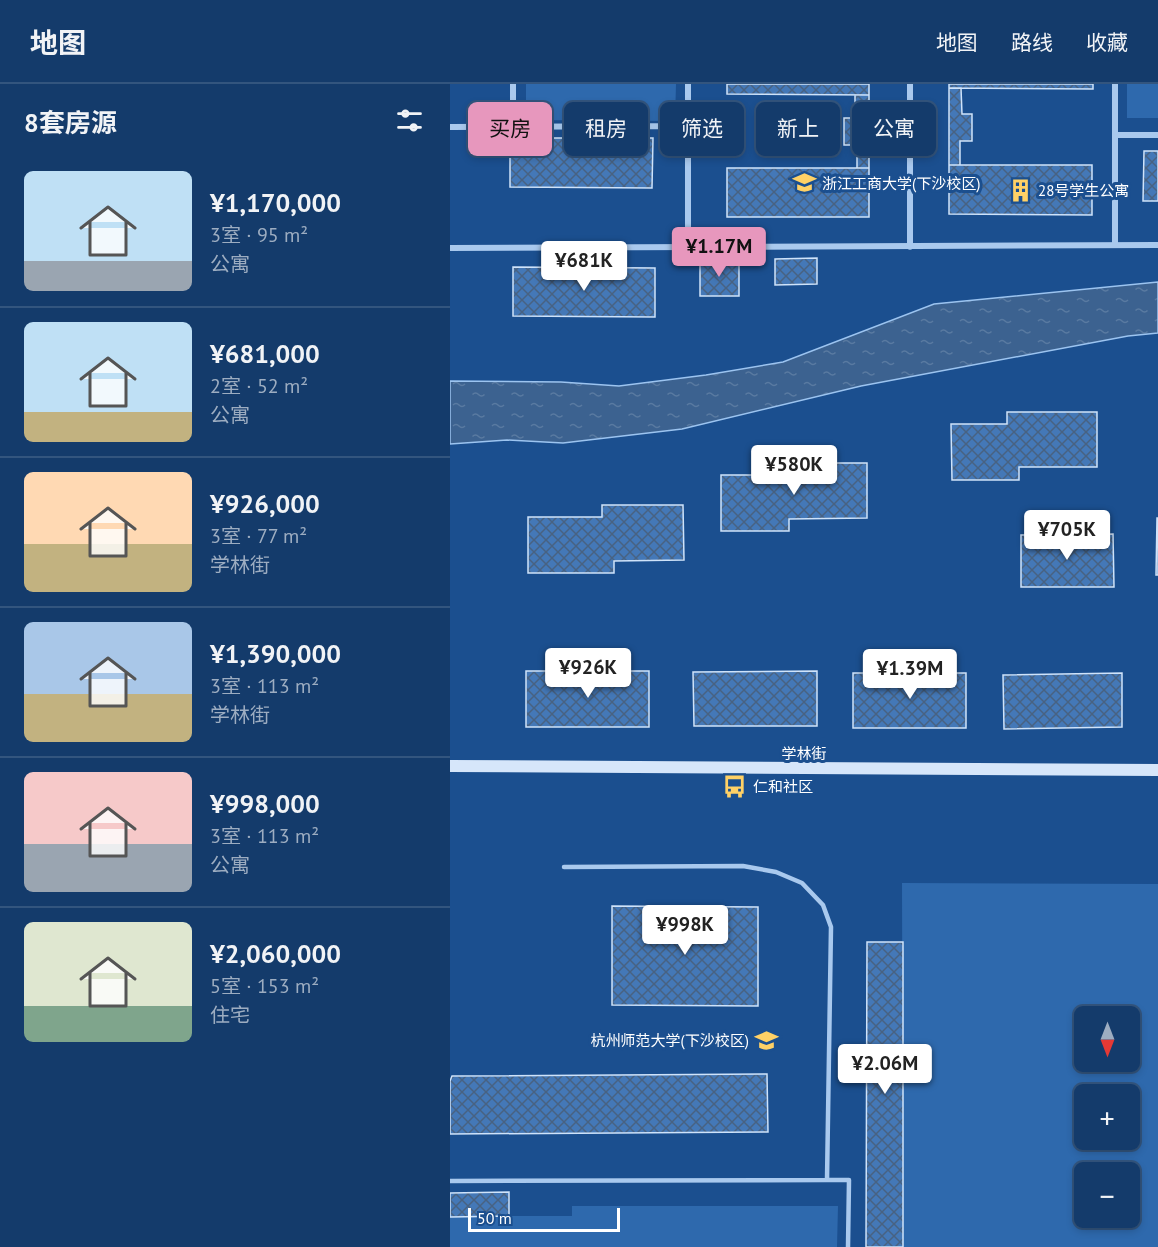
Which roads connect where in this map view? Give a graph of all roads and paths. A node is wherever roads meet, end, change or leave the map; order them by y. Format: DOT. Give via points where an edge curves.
graph roads {
  1 [pos="513,84"];
  2 [pos="688,84"];
  3 [pos="910,84"];
  4 [pos="1116,84"];
  5 [pos="513,102"];
  6 [pos="688,102"];
  7 [pos="660,126"];
  8 [pos="450,127"];
  9 [pos="468,127"];
  10 [pos="552,127"];
  11 [pos="1116,135"];
  12 [pos="1158,135"];
  13 [pos="688,156"];
  14 [pos="1116,245"];
  15 [pos="1158,245"];
  16 [pos="910,247"];
  17 [pos="450,248"];
  18 [pos="688,248"];
  19 [pos="450,766"];
  20 [pos="1158,770"];
  21 [pos="564,867"];
  22 [pos="827,1180"];
  23 [pos="450,1181"];
  24 [pos="848,1247"];
  1 -- 5 [label="street"];
  2 -- 6 [label="street"];
  3 -- 16 [label="street"];
  4 -- 11 [label="street"];
  7 -- 10 [label="street"];
  8 -- 9 [label="street"];
  11 -- 12 [label="street"];
  11 -- 14 [label="street"];
  13 -- 18 [label="street"];
  14 -- 15 [label="street"];
  14 -- 16 [label="street"];
  16 -- 18 [label="street"];
  17 -- 18 [label="street"];
  19 -- 20 [label="main road, 学林街"];
  21 -- 22 [label="lane" via="743,866 776,872 802,883 823,905 831,927"];
  22 -- 23 [label="lane"];
  22 -- 24 [label="lane" via="849,1180"];
}
